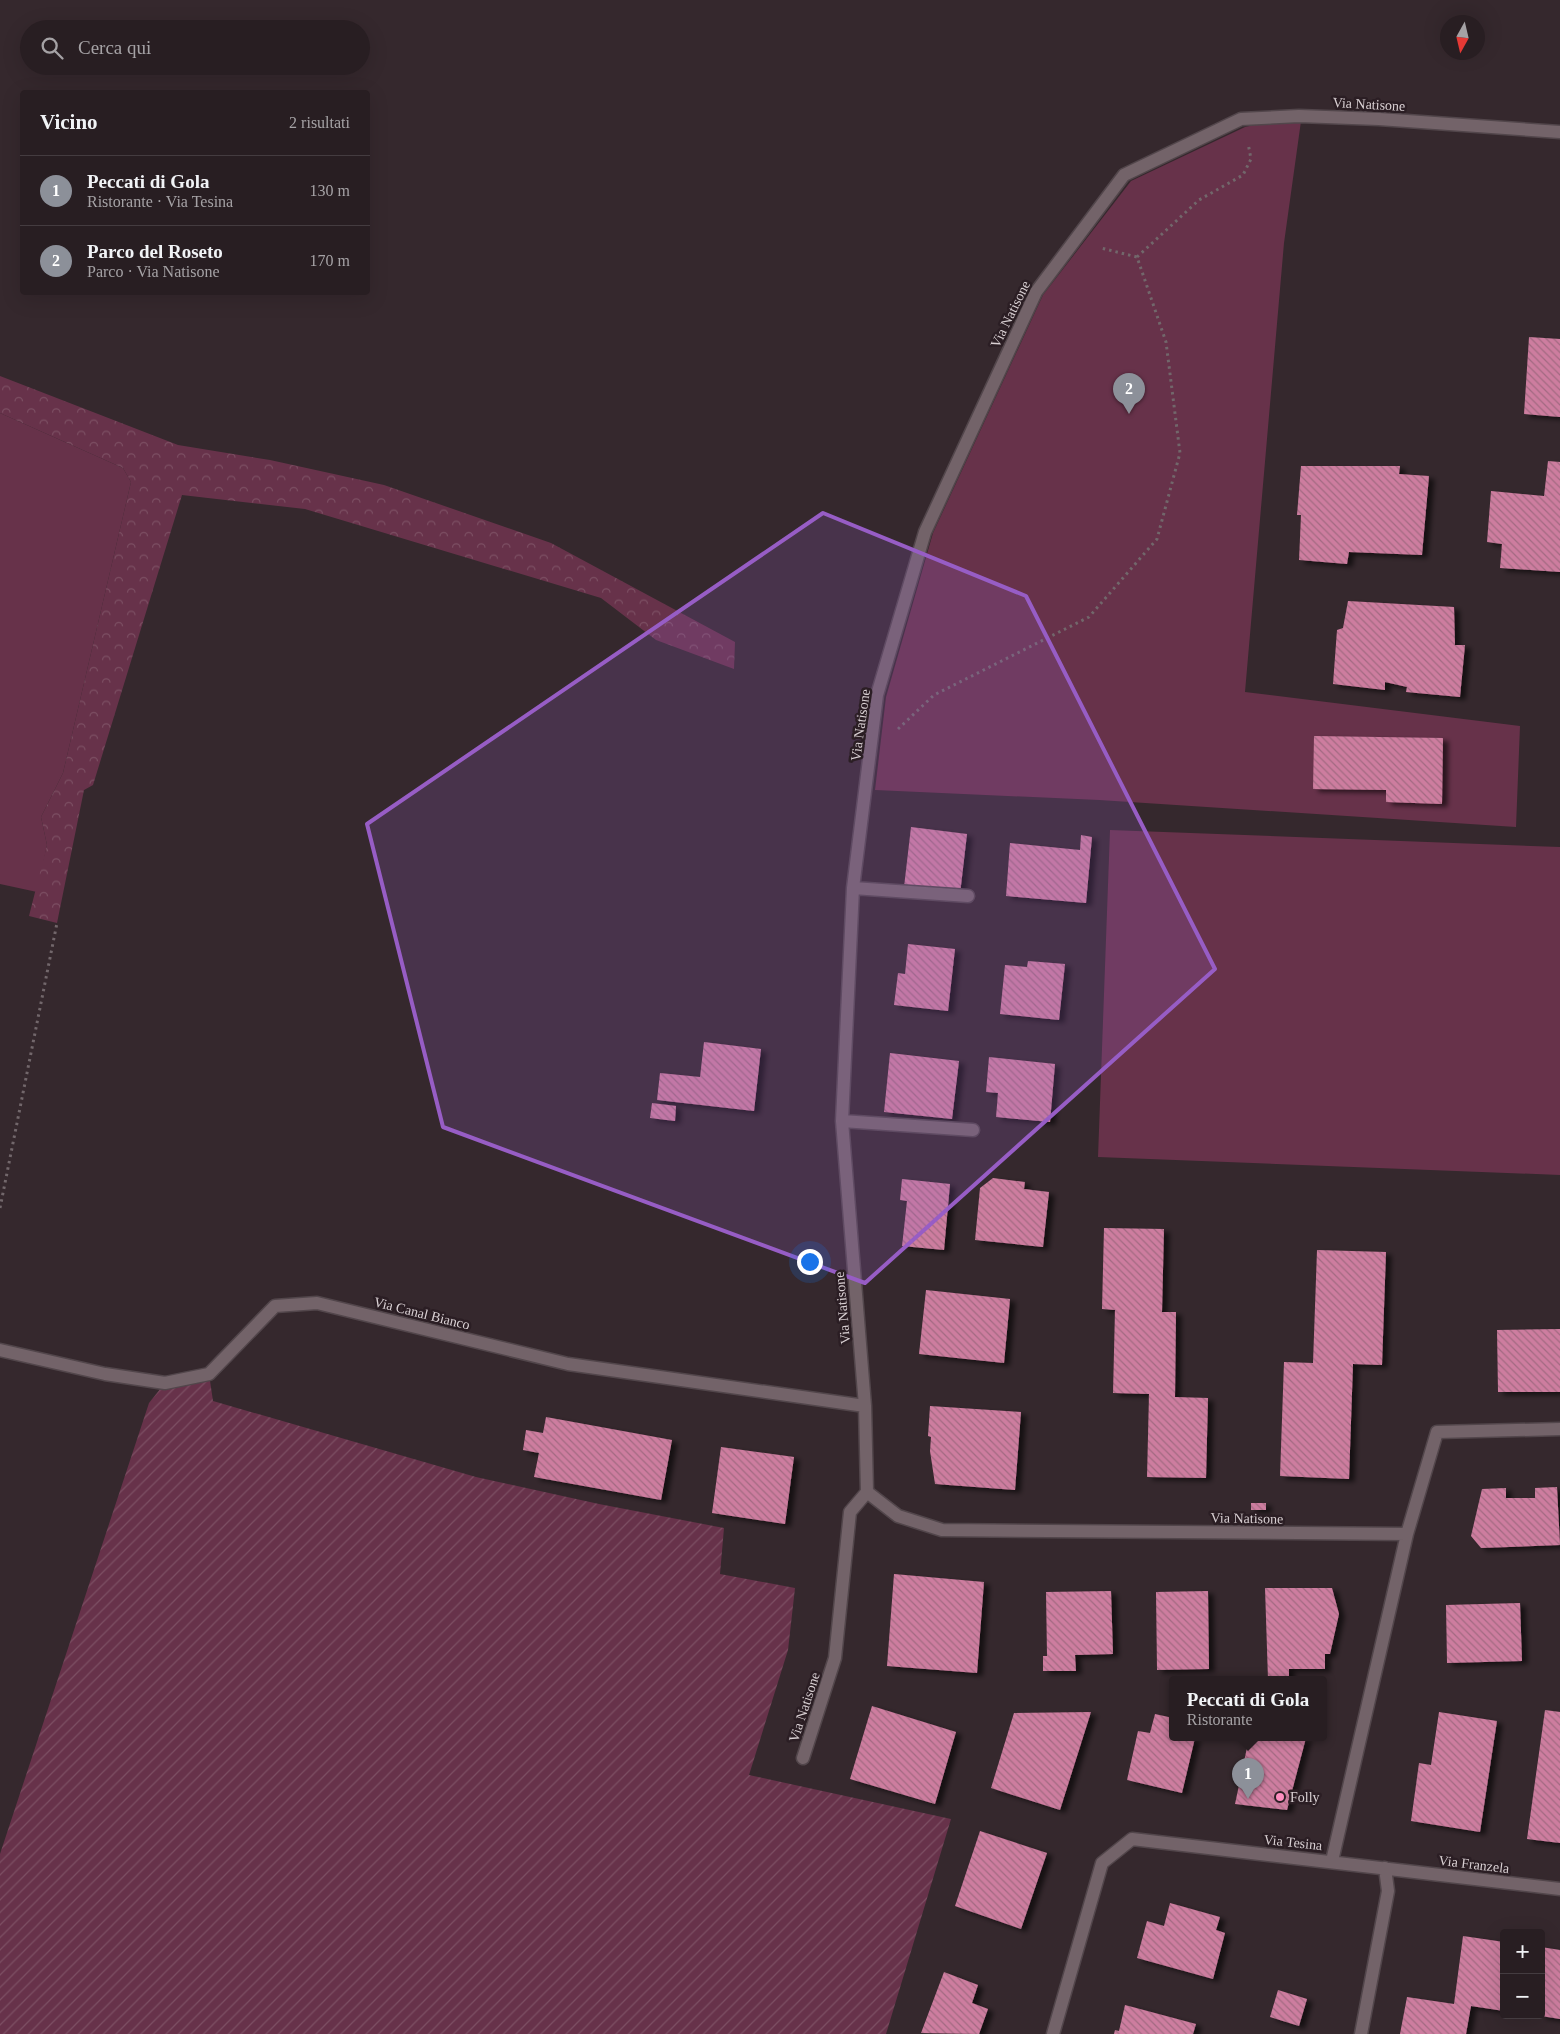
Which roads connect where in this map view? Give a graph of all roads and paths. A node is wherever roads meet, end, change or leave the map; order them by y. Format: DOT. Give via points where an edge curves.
graph roads {
  1 [pos="1241,119"];
  2 [pos="1560,132"];
  3 [pos="1073,242"];
  4 [pos="1137,257"];
  5 [pos="871,753"];
  6 [pos="853,888"];
  7 [pos="968,896"];
  8 [pos="58,923"];
  9 [pos="842,1121"];
  10 [pos="973,1130"];
  11 [pos="0,1208"];
  12 [pos="0,1350"];
  13 [pos="865,1406"];
  14 [pos="1560,1429"];
  15 [pos="867,1492"];
  16 [pos="1407,1534"];
  17 [pos="803,1758"];
  18 [pos="1332,1861"];
  19 [pos="1385,1868"];
  20 [pos="1560,1889"];
  21 [pos="1053,2034"];
  22 [pos="1361,2034"];
  1 -- 2 [label="street, Via Natisone" via="1299,116 1379,119"];
  1 -- 3 [label="street, Via Natisone" via="1124,175"];
  1 -- 4 [label="path" via="1251,159 1243,175 1199,200"];
  3 -- 4 [label="path"];
  3 -- 5 [label="street, Via Natisone" via="1036,292 925,532 877,695"];
  4 -- 5 [label="path" via="1166,342 1180,454 1157,539 1089,617 934,695"];
  5 -- 6 [label="street, Via Natisone"];
  6 -- 7 [label="street"];
  6 -- 9 [label="street, Via Natisone"];
  8 -- 11 [label="path"];
  9 -- 10 [label="street"];
  9 -- 13 [label="street, Via Natisone"];
  12 -- 13 [label="street, Via Canal Bianco" via="105,1374 165,1383 208,1374 275,1306 317,1302 568,1364"];
  13 -- 15 [label="street, Via Natisone"];
  14 -- 16 [label="street" via="1438,1432"];
  15 -- 16 [label="street, Via Natisone" via="898,1516 942,1530"];
  15 -- 17 [label="street, Via Natisone" via="850,1512 836,1658"];
  16 -- 18 [label="street, Via Tesina"];
  18 -- 19 [label="street, Via Franzela"];
  18 -- 21 [label="street, Via Tesina" via="1132,1839 1102,1862"];
  19 -- 20 [label="street, Via Franzela"];
  19 -- 22 [label="street" via="1388,1890"];
}
